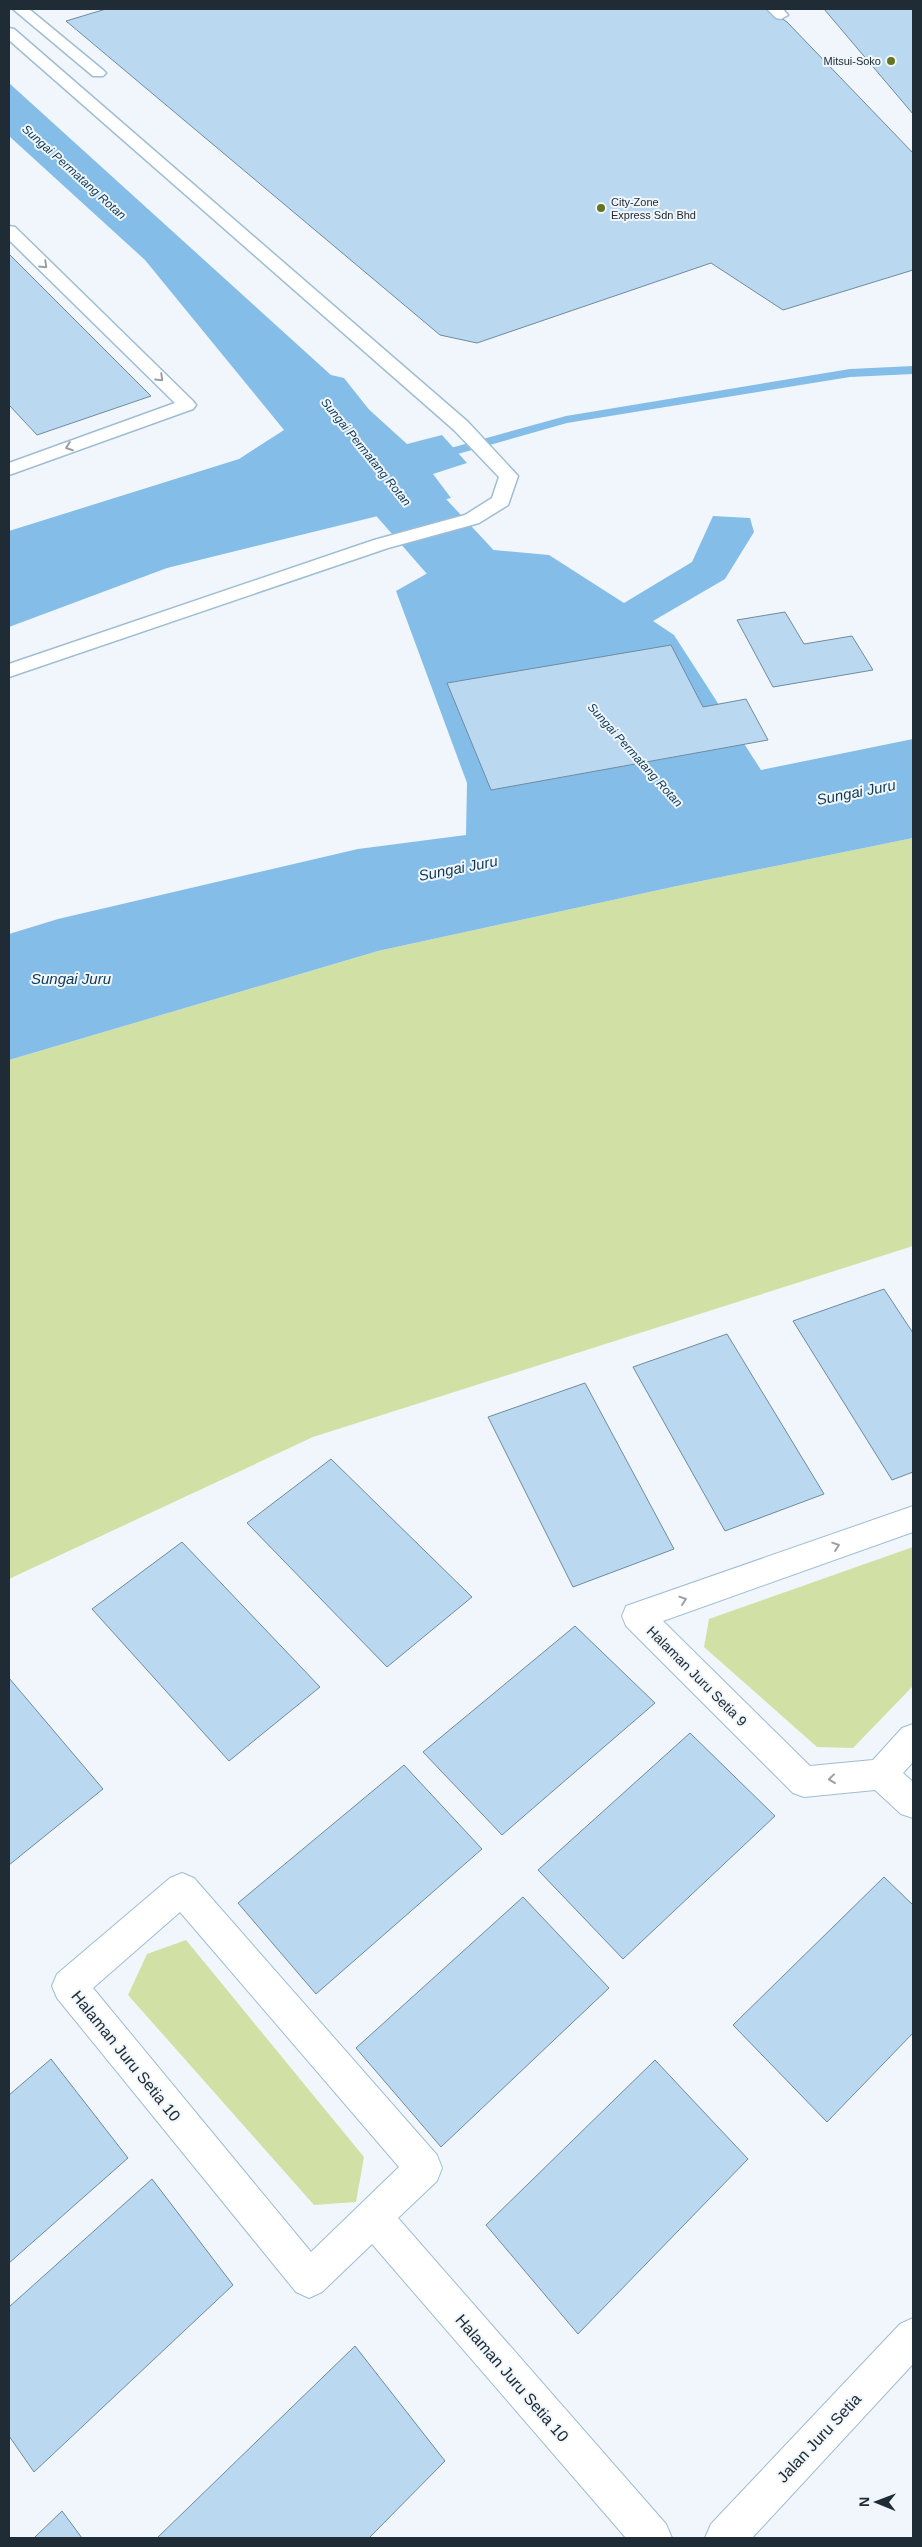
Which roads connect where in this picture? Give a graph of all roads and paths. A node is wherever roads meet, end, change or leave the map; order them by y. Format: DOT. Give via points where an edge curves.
graph roads {
  1 [pos="20,9"];
  2 [pos="9,32"];
  3 [pos="98,73"];
  4 [pos="9,231"];
  5 [pos="9,469"];
  6 [pos="9,672"];
  7 [pos="913,1519"];
  8 [pos="913,1739"];
  9 [pos="881,1774"];
  10 [pos="913,1803"];
  11 [pos="373,2217"];
  12 [pos="913,2337"];
  13 [pos="652,2538"];
  14 [pos="725,2538"];
  1 -- 3 [label="lane"];
  2 -- 6 [label="lane" via="461,426 509,476 501,501 472,519 381,544"];
  4 -- 5 [label="lane, one-way" via="187,405"];
  9 -- 7 [label="street, Halaman Juru Setia 9, one-way" via="804,1782 637,1616"];
  8 -- 9 [label="street"];
  9 -- 10 [label="street"];
  11 -- 11 [label="street, Halaman Juru Setia 10" via="309,2279 69,1986 182,1889 424,2168"];
  11 -- 13 [label="street, Halaman Juru Setia 10"];
  12 -- 14 [label="street, Jalan Juru Setia"];
}
